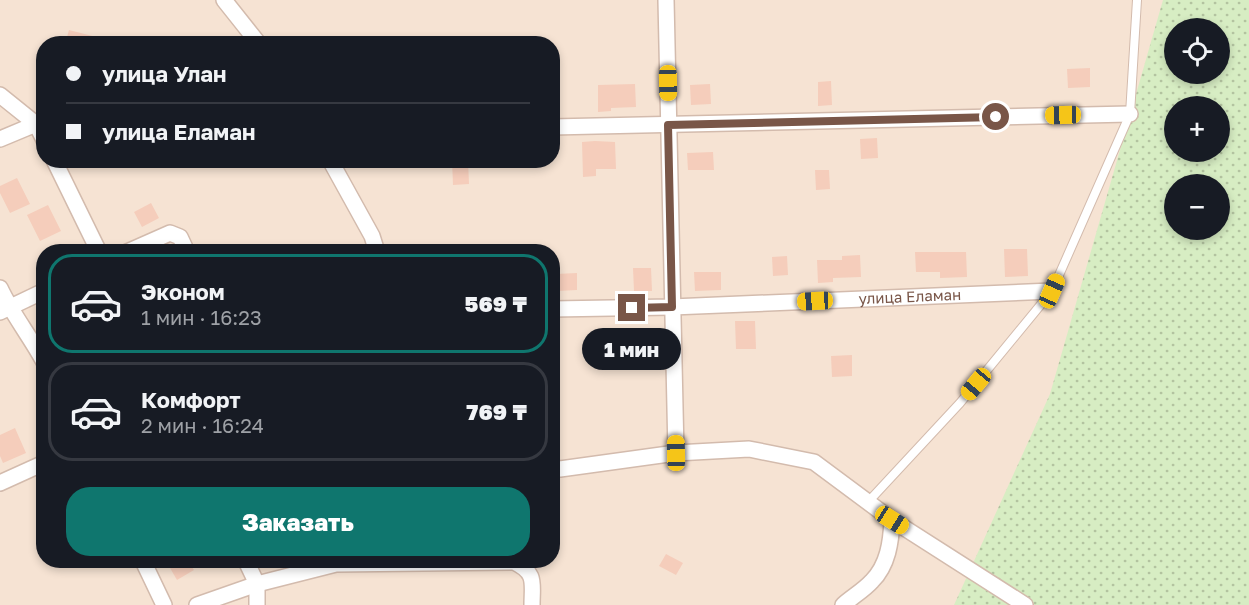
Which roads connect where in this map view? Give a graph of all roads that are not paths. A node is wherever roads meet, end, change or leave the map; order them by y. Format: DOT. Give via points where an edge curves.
graph roads {
  1 [pos="224,0"];
  2 [pos="666,0"];
  3 [pos="1137,0"];
  4 [pos="253,36"];
  5 [pos="0,95"];
  6 [pos="1130,114"];
  7 [pos="36,124"];
  8 [pos="668,125"];
  9 [pos="560,127"];
  10 [pos="0,140"];
  11 [pos="58,168"];
  12 [pos="334,168"];
  13 [pos="95,244"];
  14 [pos="146,244"];
  15 [pos="183,244"];
  16 [pos="374,244"];
  17 [pos="0,288"];
  18 [pos="1052,291"];
  19 [pos="36,295"];
  20 [pos="672,307"];
  21 [pos="560,309"];
  22 [pos="5,310"];
  23 [pos="36,347"];
  24 [pos="676,453"];
  25 [pos="36,467"];
  26 [pos="560,469"];
  27 [pos="0,483"];
  28 [pos="868,502"];
  29 [pos="892,520"];
  30 [pos="146,568"];
  31 [pos="249,568"];
  32 [pos="316,568"];
  33 [pos="526,568"];
  34 [pos="257,584"];
  35 [pos="164,605"];
  36 [pos="197,605"];
  37 [pos="257,605"];
  38 [pos="532,605"];
  39 [pos="843,605"];
  40 [pos="1025,605"];
  1 -- 4 [label="street"];
  2 -- 8 [label="street"];
  3 -- 6 [label="lane"];
  5 -- 7 [label="street"];
  6 -- 8 [label="street"];
  6 -- 18 [label="lane"];
  7 -- 10 [label="street"];
  8 -- 9 [label="street"];
  8 -- 20 [label="street"];
  11 -- 13 [label="street"];
  12 -- 16 [label="street"];
  14 -- 15 [label="street" via="170,233 180,237"];
  17 -- 22 [label="street"];
  18 -- 20 [label="street, улица Еламан"];
  18 -- 28 [label="lane" via="960,402"];
  19 -- 22 [label="street"];
  20 -- 21 [label="street, улица Еламан"];
  20 -- 24 [label="street"];
  22 -- 23 [label="street"];
  24 -- 26 [label="street"];
  24 -- 28 [label="street" via="749,449 814,462"];
  25 -- 27 [label="street"];
  28 -- 29 [label="street"];
  29 -- 39 [label="street" via="890,546 883,566 873,581"];
  29 -- 40 [label="street"];
  30 -- 35 [label="street"];
  31 -- 34 [label="street"];
  32 -- 34 [label="street"];
  33 -- 38 [label="street" via="532,577"];
  34 -- 36 [label="street"];
  34 -- 37 [label="street"];
}
